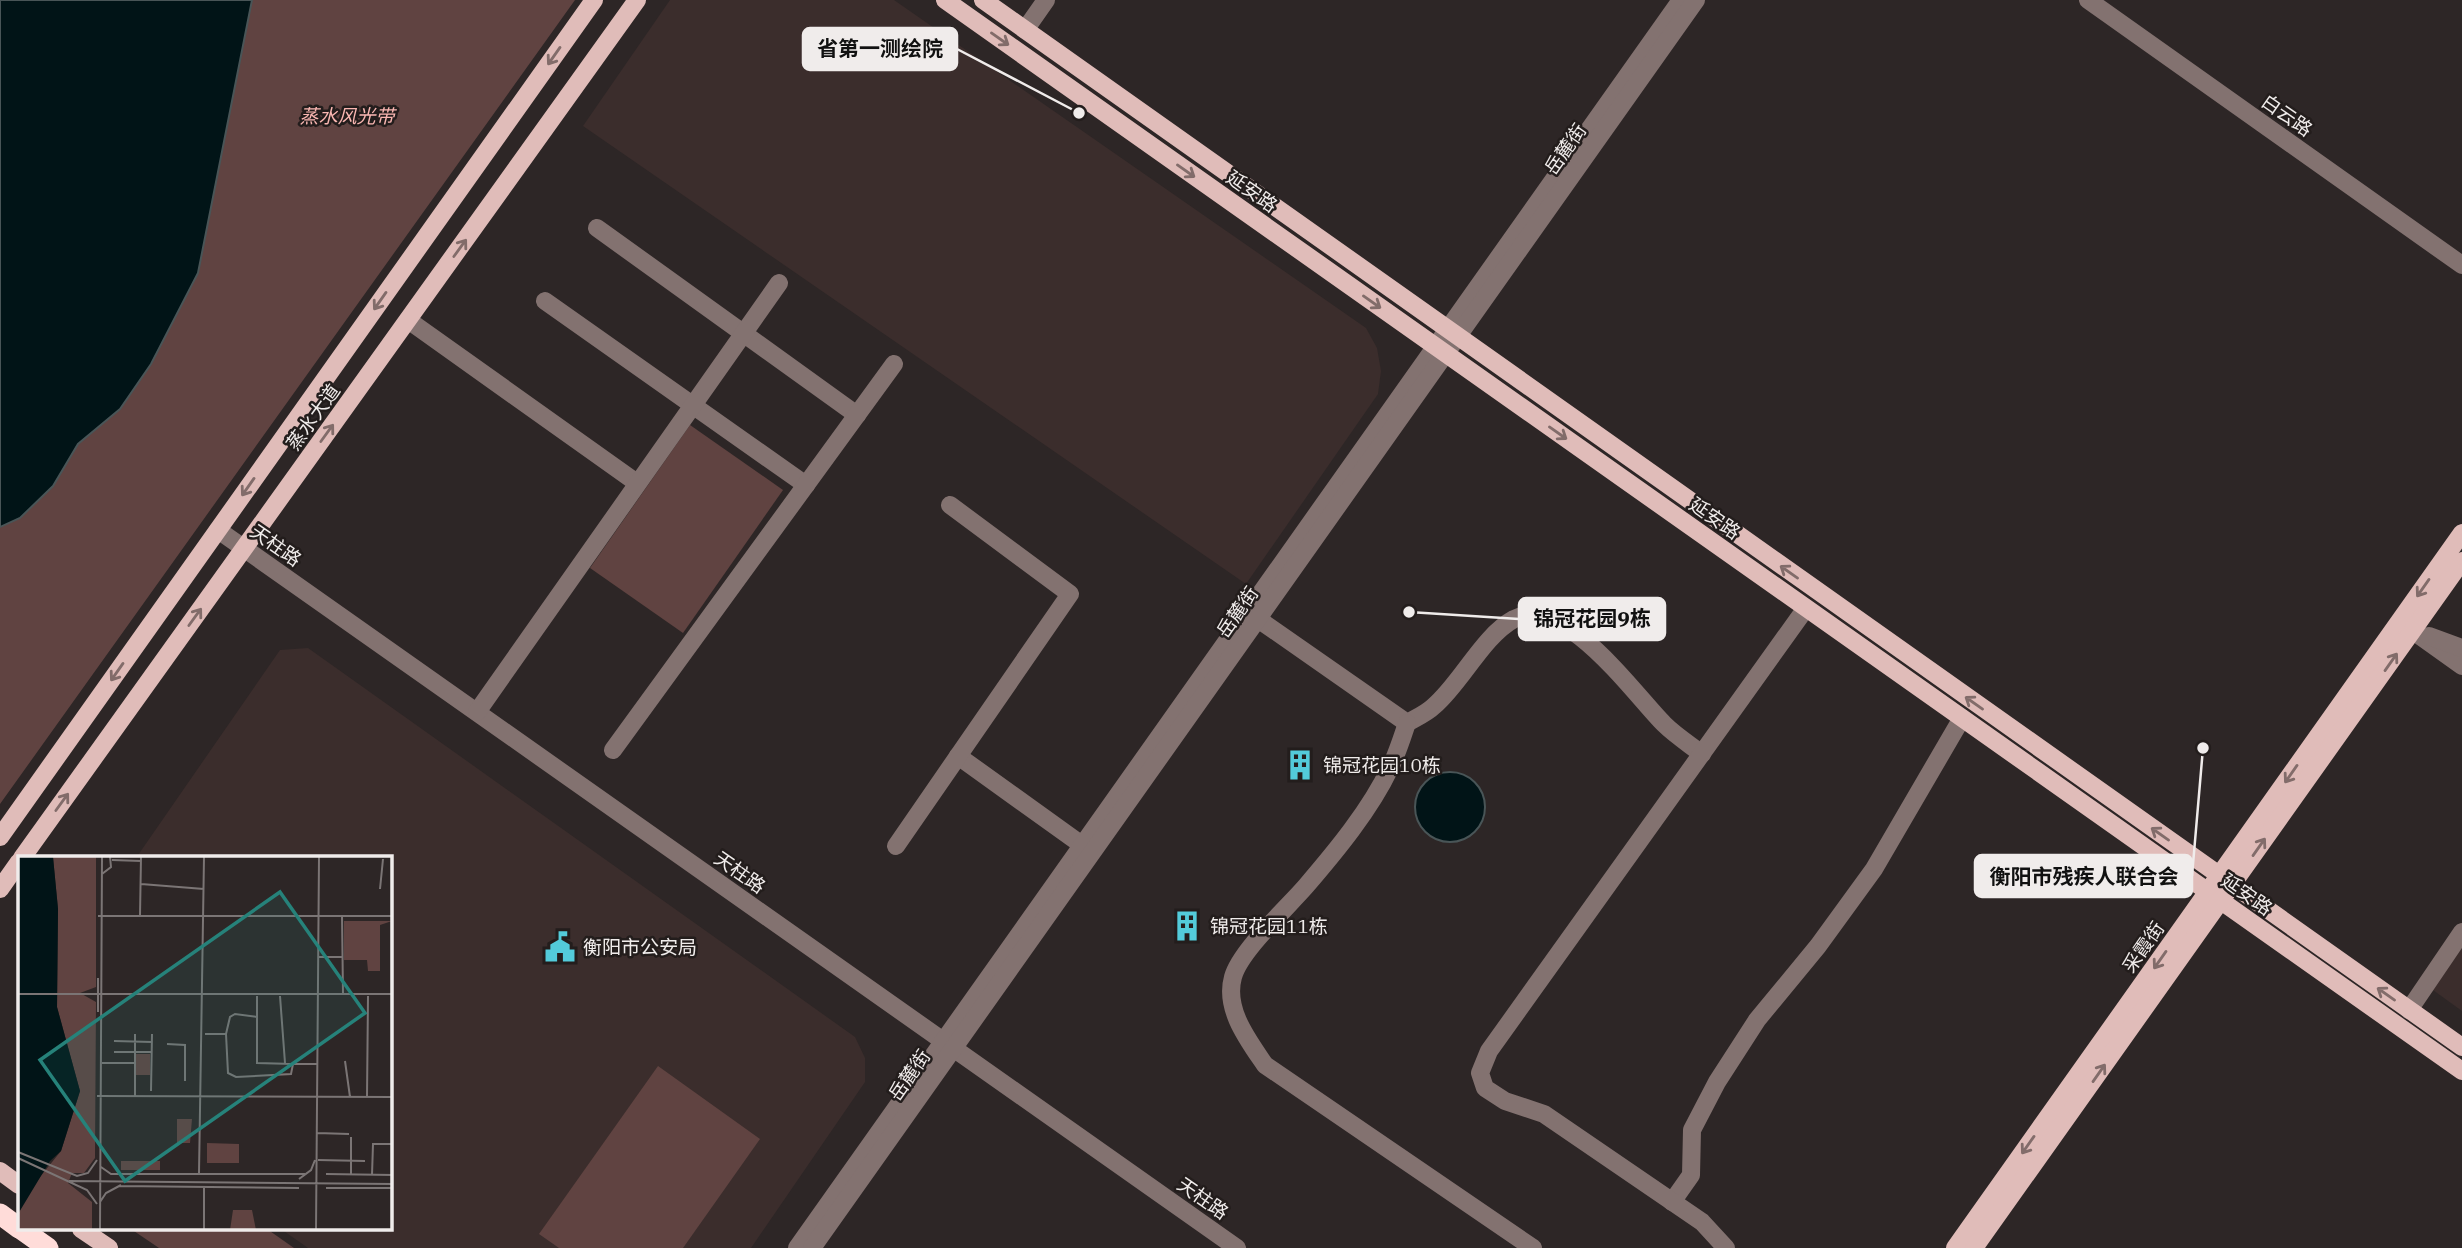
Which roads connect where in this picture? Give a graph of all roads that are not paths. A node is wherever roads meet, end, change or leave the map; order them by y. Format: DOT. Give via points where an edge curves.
graph roads {
  1 [pos="594,0"];
  2 [pos="637,0"];
  3 [pos="945,0"];
  4 [pos="983,0"];
  5 [pos="1046,0"];
  6 [pos="1681,0"];
  7 [pos="1696,0"];
  8 [pos="2088,0"];
  9 [pos="2102,0"];
  10 [pos="1025,30"];
  11 [pos="597,228"];
  12 [pos="2462,257"];
  13 [pos="2462,265"];
  14 [pos="779,283"];
  15 [pos="545,301"];
  16 [pos="408,320"];
  17 [pos="743,333"];
  18 [pos="1452,334"];
  19 [pos="1441,350"];
  20 [pos="894,364"];
  21 [pos="693,405"];
  22 [pos="857,415"];
  23 [pos="637,483"];
  24 [pos="806,485"];
  25 [pos="950,505"];
  26 [pos="218,530"];
  27 [pos="2462,533"];
  28 [pos="244,548"];
  29 [pos="2462,561"];
  30 [pos="1806,608"];
  31 [pos="1258,619"];
  32 [pos="2413,631"];
  33 [pos="2462,648"];
  34 [pos="2462,666"];
  35 [pos="477,712"];
  36 [pos="1962,718"];
  37 [pos="1407,723"];
  38 [pos="613,750"];
  39 [pos="1702,754"];
  40 [pos="958,756"];
  41 [pos="0,837"];
  42 [pos="1082,845"];
  43 [pos="896,846"];
  44 [pos="23,856"];
  45 [pos="18,863"];
  46 [pos="2226,880"];
  47 [pos="0,889"];
  48 [pos="2214,896"];
  49 [pos="2462,932"];
  50 [pos="2409,1010"];
  51 [pos="949,1044"];
  52 [pos="2462,1047"];
  53 [pos="2462,1071"];
  54 [pos="0,1171"];
  55 [pos="18,1184"];
  56 [pos="1672,1202"];
  57 [pos="0,1214"];
  58 [pos="18,1227"];
  59 [pos="23,1230"];
  60 [pos="83,1230"];
  61 [pos="48,1248"];
  62 [pos="109,1248"];
  63 [pos="797,1248"];
  64 [pos="812,1248"];
  65 [pos="1237,1248"];
  66 [pos="1533,1248"];
  67 [pos="1726,1248"];
  68 [pos="1955,1248"];
  69 [pos="1974,1248"];
  1 -- 26 [label="main road, 蒸水大道, one-way"];
  16 -- 2 [label="main road, 蒸水大道, one-way"];
  3 -- 19 [label="main road, 延安路, one-way"];
  4 -- 10 [label="main road, 延安路"];
  5 -- 10 [label="street"];
  6 -- 18 [label="street, 岳麓街"];
  7 -- 18 [label="street, 岳麓街"];
  8 -- 13 [label="street, 白云路"];
  9 -- 12 [label="street, 白云路"];
  10 -- 18 [label="main road, 延安路"];
  11 -- 17 [label="street"];
  14 -- 17 [label="street"];
  15 -- 21 [label="street"];
  16 -- 23 [label="street"];
  28 -- 16 [label="main road, 蒸水大道, one-way"];
  17 -- 21 [label="street"];
  17 -- 22 [label="street"];
  18 -- 19 [label="street, 岳麓街"];
  46 -- 18 [label="main road, 延安路, one-way"];
  19 -- 30 [label="main road, 延安路, one-way"];
  19 -- 31 [label="street, 岳麓街"];
  19 -- 42 [label="street, 岳麓街"];
  20 -- 22 [label="street"];
  21 -- 23 [label="street"];
  21 -- 24 [label="street"];
  22 -- 24 [label="street"];
  23 -- 35 [label="street"];
  24 -- 38 [label="street"];
  25 -- 40 [label="street" via="1070,594"];
  26 -- 28 [label="street, 天柱路"];
  26 -- 41 [label="main road, 蒸水大道, one-way"];
  27 -- 46 [label="main road, 采霞街, one-way"];
  28 -- 35 [label="street, 天柱路"];
  44 -- 28 [label="main road, 蒸水大道, one-way"];
  29 -- 32 [label="main road, 采霞街"];
  30 -- 36 [label="main road, 延安路"];
  30 -- 39 [label="street"];
  31 -- 37 [label="street"];
  31 -- 51 [label="street, 岳麓街"];
  32 -- 33 [label="street"];
  32 -- 34 [label="street"];
  46 -- 32 [label="main road, 采霞街, one-way"];
  35 -- 51 [label="street, 天柱路"];
  36 -- 48 [label="main road, 延安路"];
  36 -- 56 [label="street" via="1874,869 1757,1020 1717,1082 1692,1130 1691,1175"];
  37 -- 39 [label="street" via="1434,706 1515,618 1539,617 1564,623 1603,657 1666,726"];
  37 -- 66 [label="street" via="1390,769 1357,820 1256,941 1233,976 1230,1002 1265,1065"];
  39 -- 56 [label="street" via="1489,1051 1480,1073 1485,1088 1505,1101 1544,1114"];
  40 -- 42 [label="street"];
  40 -- 43 [label="street"];
  42 -- 51 [label="street, 岳麓街"];
  45 -- 47 [label="main road"];
  46 -- 48 [label="main road, 采霞街"];
  50 -- 46 [label="main road, 延安路, one-way"];
  48 -- 53 [label="main road, 延安路"];
  48 -- 68 [label="main road, 采霞街, one-way"];
  69 -- 48 [label="main road, 采霞街, one-way"];
  49 -- 50 [label="street"];
  50 -- 52 [label="main road, 延安路"];
  51 -- 63 [label="street, 岳麓街"];
  51 -- 64 [label="street, 岳麓街"];
  51 -- 65 [label="street, 天柱路"];
  54 -- 55 [label="main road"];
  56 -- 67 [label="street" via="1702,1222"];
  57 -- 58 [label="highway"];
  59 -- 61 [label="highway"];
  60 -- 62 [label="main road"];
}
